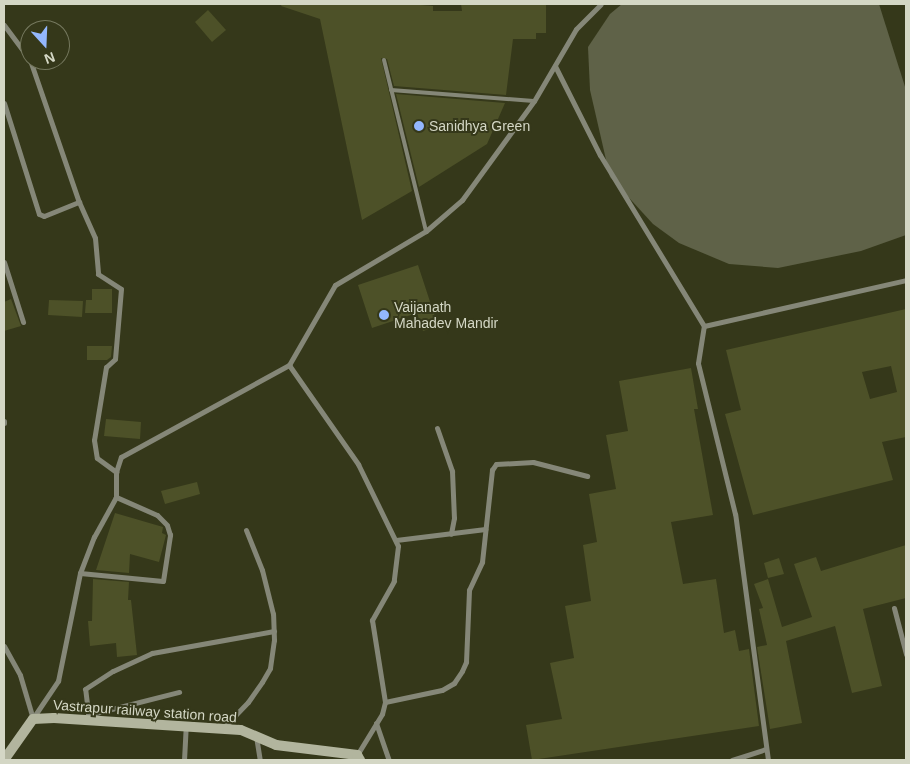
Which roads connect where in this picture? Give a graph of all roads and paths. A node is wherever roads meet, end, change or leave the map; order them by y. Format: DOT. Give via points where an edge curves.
graph roads {
  1 [pos="601,4"];
  2 [pos="4,25"];
  3 [pos="20,47"];
  4 [pos="384,60"];
  5 [pos="555,66"];
  6 [pos="33,70"];
  7 [pos="391,90"];
  8 [pos="534,101"];
  9 [pos="4,103"];
  10 [pos="79,202"];
  11 [pos="426,231"];
  12 [pos="4,262"];
  13 [pos="906,280"];
  14 [pos="23,322"];
  15 [pos="704,326"];
  16 [pos="289,365"];
  17 [pos="436,428"];
  18 [pos="116,472"];
  19 [pos="587,476"];
  20 [pos="116,497"];
  21 [pos="485,529"];
  22 [pos="246,530"];
  23 [pos="451,534"];
  24 [pos="396,540"];
  25 [pos="80,573"];
  26 [pos="894,608"];
  27 [pos="274,631"];
  28 [pos="4,646"];
  29 [pos="906,654"];
  30 [pos="179,692"];
  31 [pos="385,702"];
  32 [pos="89,718"];
  33 [pos="33,719"];
  34 [pos="376,723"];
  35 [pos="186,726"];
  36 [pos="223,728"];
  37 [pos="256,736"];
  38 [pos="765,749"];
  39 [pos="358,758"];
  40 [pos="4,760"];
  41 [pos="184,760"];
  42 [pos="260,760"];
  43 [pos="389,760"];
  44 [pos="732,760"];
  45 [pos="768,760"];
  1 -- 5 [label="street" via="576,29"];
  2 -- 3 [label="street"];
  4 -- 7 [label="lane"];
  5 -- 8 [label="street"];
  5 -- 15 [label="street" via="600,155"];
  6 -- 10 [label="street"];
  7 -- 8 [label="lane"];
  7 -- 11 [label="lane"];
  8 -- 11 [label="street" via="462,200"];
  9 -- 10 [label="street" via="40,214 44,216"];
  10 -- 18 [label="street" via="95,238 98,274 121,289 115,359 106,367 94,440 97,458"];
  11 -- 16 [label="street" via="335,285"];
  12 -- 14 [label="street"];
  13 -- 15 [label="street"];
  15 -- 38 [label="street" via="698,363 735,514"];
  16 -- 18 [label="street" via="121,457"];
  16 -- 24 [label="street" via="358,464"];
  17 -- 23 [label="street" via="452,471 454,518"];
  18 -- 20 [label="street"];
  19 -- 21 [label="street" via="533,462 496,464 492,470"];
  20 -- 25 [label="street" via="94,537"];
  20 -- 25 [label="street" via="157,515 167,525 170,535 163,581"];
  21 -- 23 [label="street"];
  21 -- 31 [label="street" via="482,562 469,590 466,662 462,671 454,683 442,690"];
  22 -- 27 [label="street" via="262,570"];
  23 -- 24 [label="street"];
  24 -- 31 [label="street" via="399,556 394,581 372,620"];
  25 -- 33 [label="street" via="70,609 58,681"];
  26 -- 29 [label="street"];
  27 -- 32 [label="street" via="152,653 87,686"];
  27 -- 36 [label="street" via="270,668 248,702"];
  28 -- 33 [label="street" via="26,690"];
  30 -- 32 [label="street"];
  31 -- 34 [label="street"];
  32 -- 33 [label="street, Vastrapur railway station road"];
  32 -- 35 [label="street, Vastrapur railway station road"];
  33 -- 40 [label="street, Vastrapur railway station road"];
  34 -- 39 [label="street"];
  34 -- 43 [label="street"];
  35 -- 36 [label="street, Vastrapur railway station road"];
  35 -- 41 [label="street"];
  36 -- 37 [label="street, Vastrapur railway station road" via="242,730"];
  37 -- 39 [label="street, Vastrapur railway station road" via="276,745"];
  37 -- 42 [label="street"];
  38 -- 44 [label="street"];
  38 -- 45 [label="street"];
}
